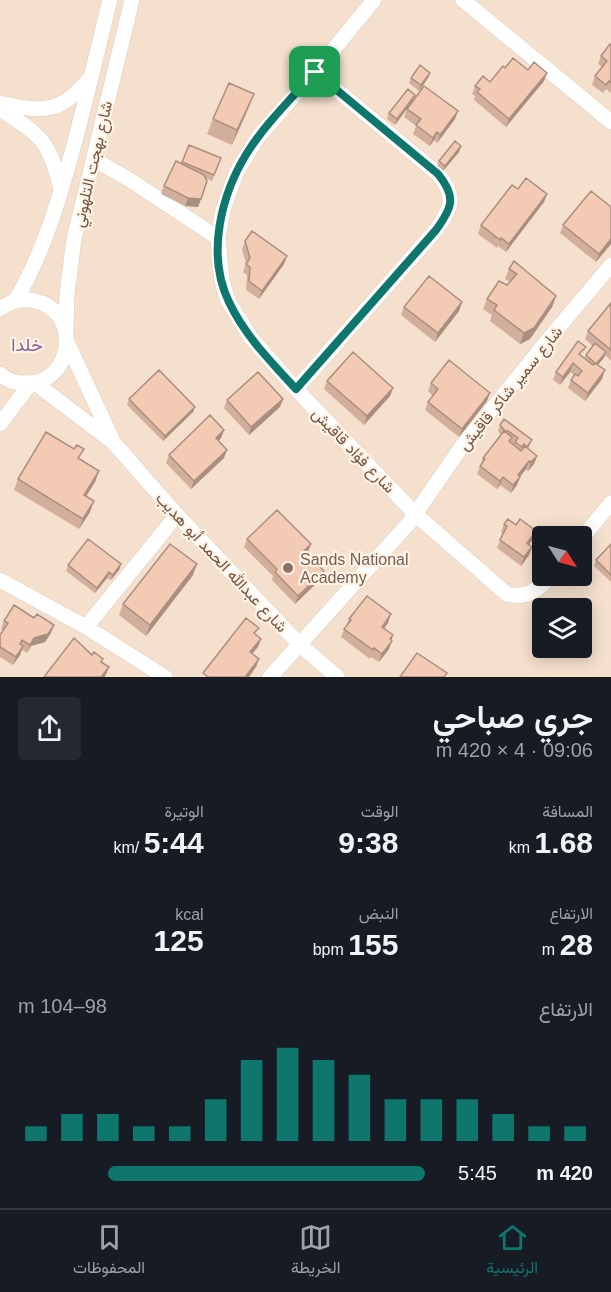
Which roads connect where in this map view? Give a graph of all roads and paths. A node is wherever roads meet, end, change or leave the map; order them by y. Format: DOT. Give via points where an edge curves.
graph roads {
  1 [pos="110,0"];
  2 [pos="132,0"];
  3 [pos="374,0"];
  4 [pos="463,0"];
  5 [pos="315,72"];
  6 [pos="93,75"];
  7 [pos="0,103"];
  8 [pos="0,109"];
  9 [pos="611,122"];
  10 [pos="93,159"];
  11 [pos="61,191"];
  12 [pos="218,238"];
  13 [pos="611,265"];
  14 [pos="5,305"];
  15 [pos="67,336"];
  16 [pos="0,374"];
  17 [pos="33,383"];
  18 [pos="296,389"];
  19 [pos="0,424"];
  20 [pos="113,442"];
  21 [pos="611,503"];
  22 [pos="415,514"];
  23 [pos="177,515"];
  24 [pos="592,526"];
  25 [pos="0,580"];
  26 [pos="539,586"];
  27 [pos="86,627"];
  28 [pos="298,644"];
  29 [pos="165,677"];
  30 [pos="270,677"];
  31 [pos="337,677"];
  1 -- 6 [label="street, شارع بهجت التلهوني"];
  2 -- 10 [label="street, شارع بهجت التلهوني"];
  3 -- 5 [label="street, شارع فؤاد قاقيش"];
  4 -- 9 [label="street"];
  5 -- 12 [label="street, شارع فؤاد قاقيش" via="247,153 228,192"];
  5 -- 18 [label="street" via="438,174 448,186 451,201 436,230"];
  6 -- 7 [label="street" via="69,101 58,106"];
  6 -- 11 [label="street, شارع بهجت التلهوني"];
  8 -- 11 [label="street" via="46,144"];
  10 -- 12 [label="street"];
  10 -- 15 [label="street, شارع بهجت التلهوني" via="74,240 67,294"];
  11 -- 14 [label="street, شارع بهجت التلهوني" via="36,263"];
  12 -- 18 [label="street, شارع فؤاد قاقيش" via="228,301 251,338"];
  13 -- 22 [label="street, شارع سمير شاكر قاقيش" via="469,437"];
  14 -- 15 [label="street" via="28,300 52,308"];
  15 -- 17 [label="street" via="65,356 58,368"];
  15 -- 20 [label="street, شارع عبدالله الحمد أبو هديب"];
  16 -- 17 [label="street" via="17,383"];
  17 -- 19 [label="street"];
  17 -- 20 [label="street, شارع عبدالله الحمد أبو هديب"];
  18 -- 22 [label="street, شارع فؤاد قاقيش"];
  20 -- 23 [label="street, شارع عبدالله الحمد أبو هديب"];
  21 -- 24 [label="street"];
  22 -- 26 [label="street, شارع فؤاد قاقيش" via="507,594 531,593"];
  22 -- 28 [label="street, شارع سمير شاكر قاقيش"];
  23 -- 27 [label="street"];
  23 -- 28 [label="street, شارع عبدالله الحمد أبو هديب"];
  25 -- 27 [label="street"];
  27 -- 29 [label="street"];
  28 -- 30 [label="street, شارع سمير شاكر قاقيش"];
  28 -- 31 [label="street, شارع عبدالله الحمد أبو هديب"];
}
